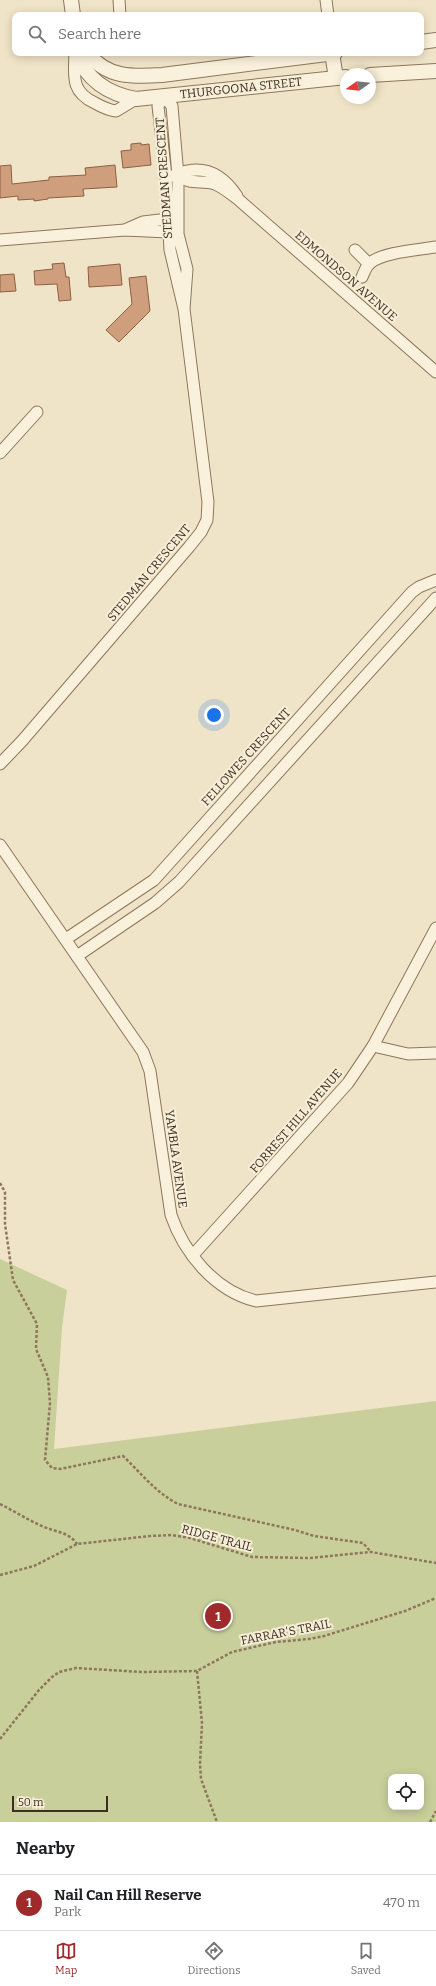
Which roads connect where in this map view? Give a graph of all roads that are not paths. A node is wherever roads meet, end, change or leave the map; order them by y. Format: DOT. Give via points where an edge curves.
graph roads {
  1 [pos="71,0"];
  2 [pos="119,0"];
  3 [pos="326,0"];
  4 [pos="73,12"];
  5 [pos="120,12"];
  6 [pos="328,12"];
  7 [pos="436,40"];
  8 [pos="424,42"];
  9 [pos="76,56"];
  10 [pos="78,56"];
  11 [pos="91,56"];
  12 [pos="310,56"];
  13 [pos="334,56"];
  14 [pos="436,71"];
  15 [pos="162,75"];
  16 [pos="340,75"];
  17 [pos="376,75"];
  18 [pos="340,78"];
  19 [pos="164,96"];
  20 [pos="136,99"];
  21 [pos="166,176"];
  22 [pos="178,176"];
  23 [pos="168,219"];
  24 [pos="125,230"];
  25 [pos="173,230"];
  26 [pos="0,240"];
  27 [pos="436,247"];
  28 [pos="355,250"];
  29 [pos="369,264"];
  30 [pos="362,277"];
  31 [pos="436,372"];
  32 [pos="37,412"];
  33 [pos="0,453"];
  34 [pos="436,580"];
  35 [pos="436,598"];
  36 [pos="0,764"];
  37 [pos="0,845"];
  38 [pos="436,928"];
  39 [pos="66,939"];
  40 [pos="76,956"];
  41 [pos="373,1046"];
  42 [pos="436,1053"];
  43 [pos="193,1255"];
  44 [pos="436,1282"];
  1 -- 4 [label="street"];
  2 -- 5 [label="street"];
  3 -- 6 [label="street"];
  7 -- 8 [label="street"];
  9 -- 20 [label="street, THURGOONA STREET" via="76,86 84,97 105,108 116,110"];
  10 -- 20 [label="street, THURGOONA STREET" via="96,82 113,92"];
  11 -- 15 [label="street, THURGOONA STREET" via="100,66 123,76"];
  12 -- 15 [label="street, THURGOONA STREET"];
  13 -- 16 [label="street"];
  14 -- 17 [label="street"];
  15 -- 19 [label="street"];
  18 -- 19 [label="street, THURGOONA STREET"];
  19 -- 20 [label="street, THURGOONA STREET"];
  19 -- 21 [label="street, STEDMAN CRESCENT" via="158,106"];
  19 -- 22 [label="street, STEDMAN CRESCENT" via="172,106"];
  21 -- 22 [label="street, EDMONDSON AVENUE"];
  21 -- 23 [label="street, STEDMAN CRESCENT"];
  22 -- 25 [label="street, STEDMAN CRESCENT"];
  22 -- 31 [label="street, EDMONDSON AVENUE" via="185,171 215,173 228,183 239,200"];
  23 -- 24 [label="street" via="143,222"];
  23 -- 25 [label="street, STEDMAN CRESCENT"];
  24 -- 25 [label="street"];
  24 -- 26 [label="street"];
  25 -- 36 [label="street, STEDMAN CRESCENT" via="170,250 184,309 206,482 207,520 189,547 22,742"];
  27 -- 29 [label="street" via="387,256"];
  28 -- 29 [label="street"];
  29 -- 30 [label="street"];
  32 -- 33 [label="street"];
  34 -- 39 [label="street, FELLOWES CRESCENT" via="412,592 154,880"];
  35 -- 40 [label="street" via="179,882 155,903"];
  37 -- 39 [label="street, YAMBLA AVENUE"];
  38 -- 41 [label="street, FORREST HILL AVENUE"];
  39 -- 40 [label="street, YAMBLA AVENUE"];
  40 -- 43 [label="street, YAMBLA AVENUE" via="133,1036 147,1062 171,1215 177,1232"];
  41 -- 42 [label="street" via="408,1054"];
  41 -- 43 [label="street, FORREST HILL AVENUE" via="348,1084"];
  43 -- 44 [label="street, YAMBLA AVENUE" via="213,1279 243,1298 256,1301"];
}
